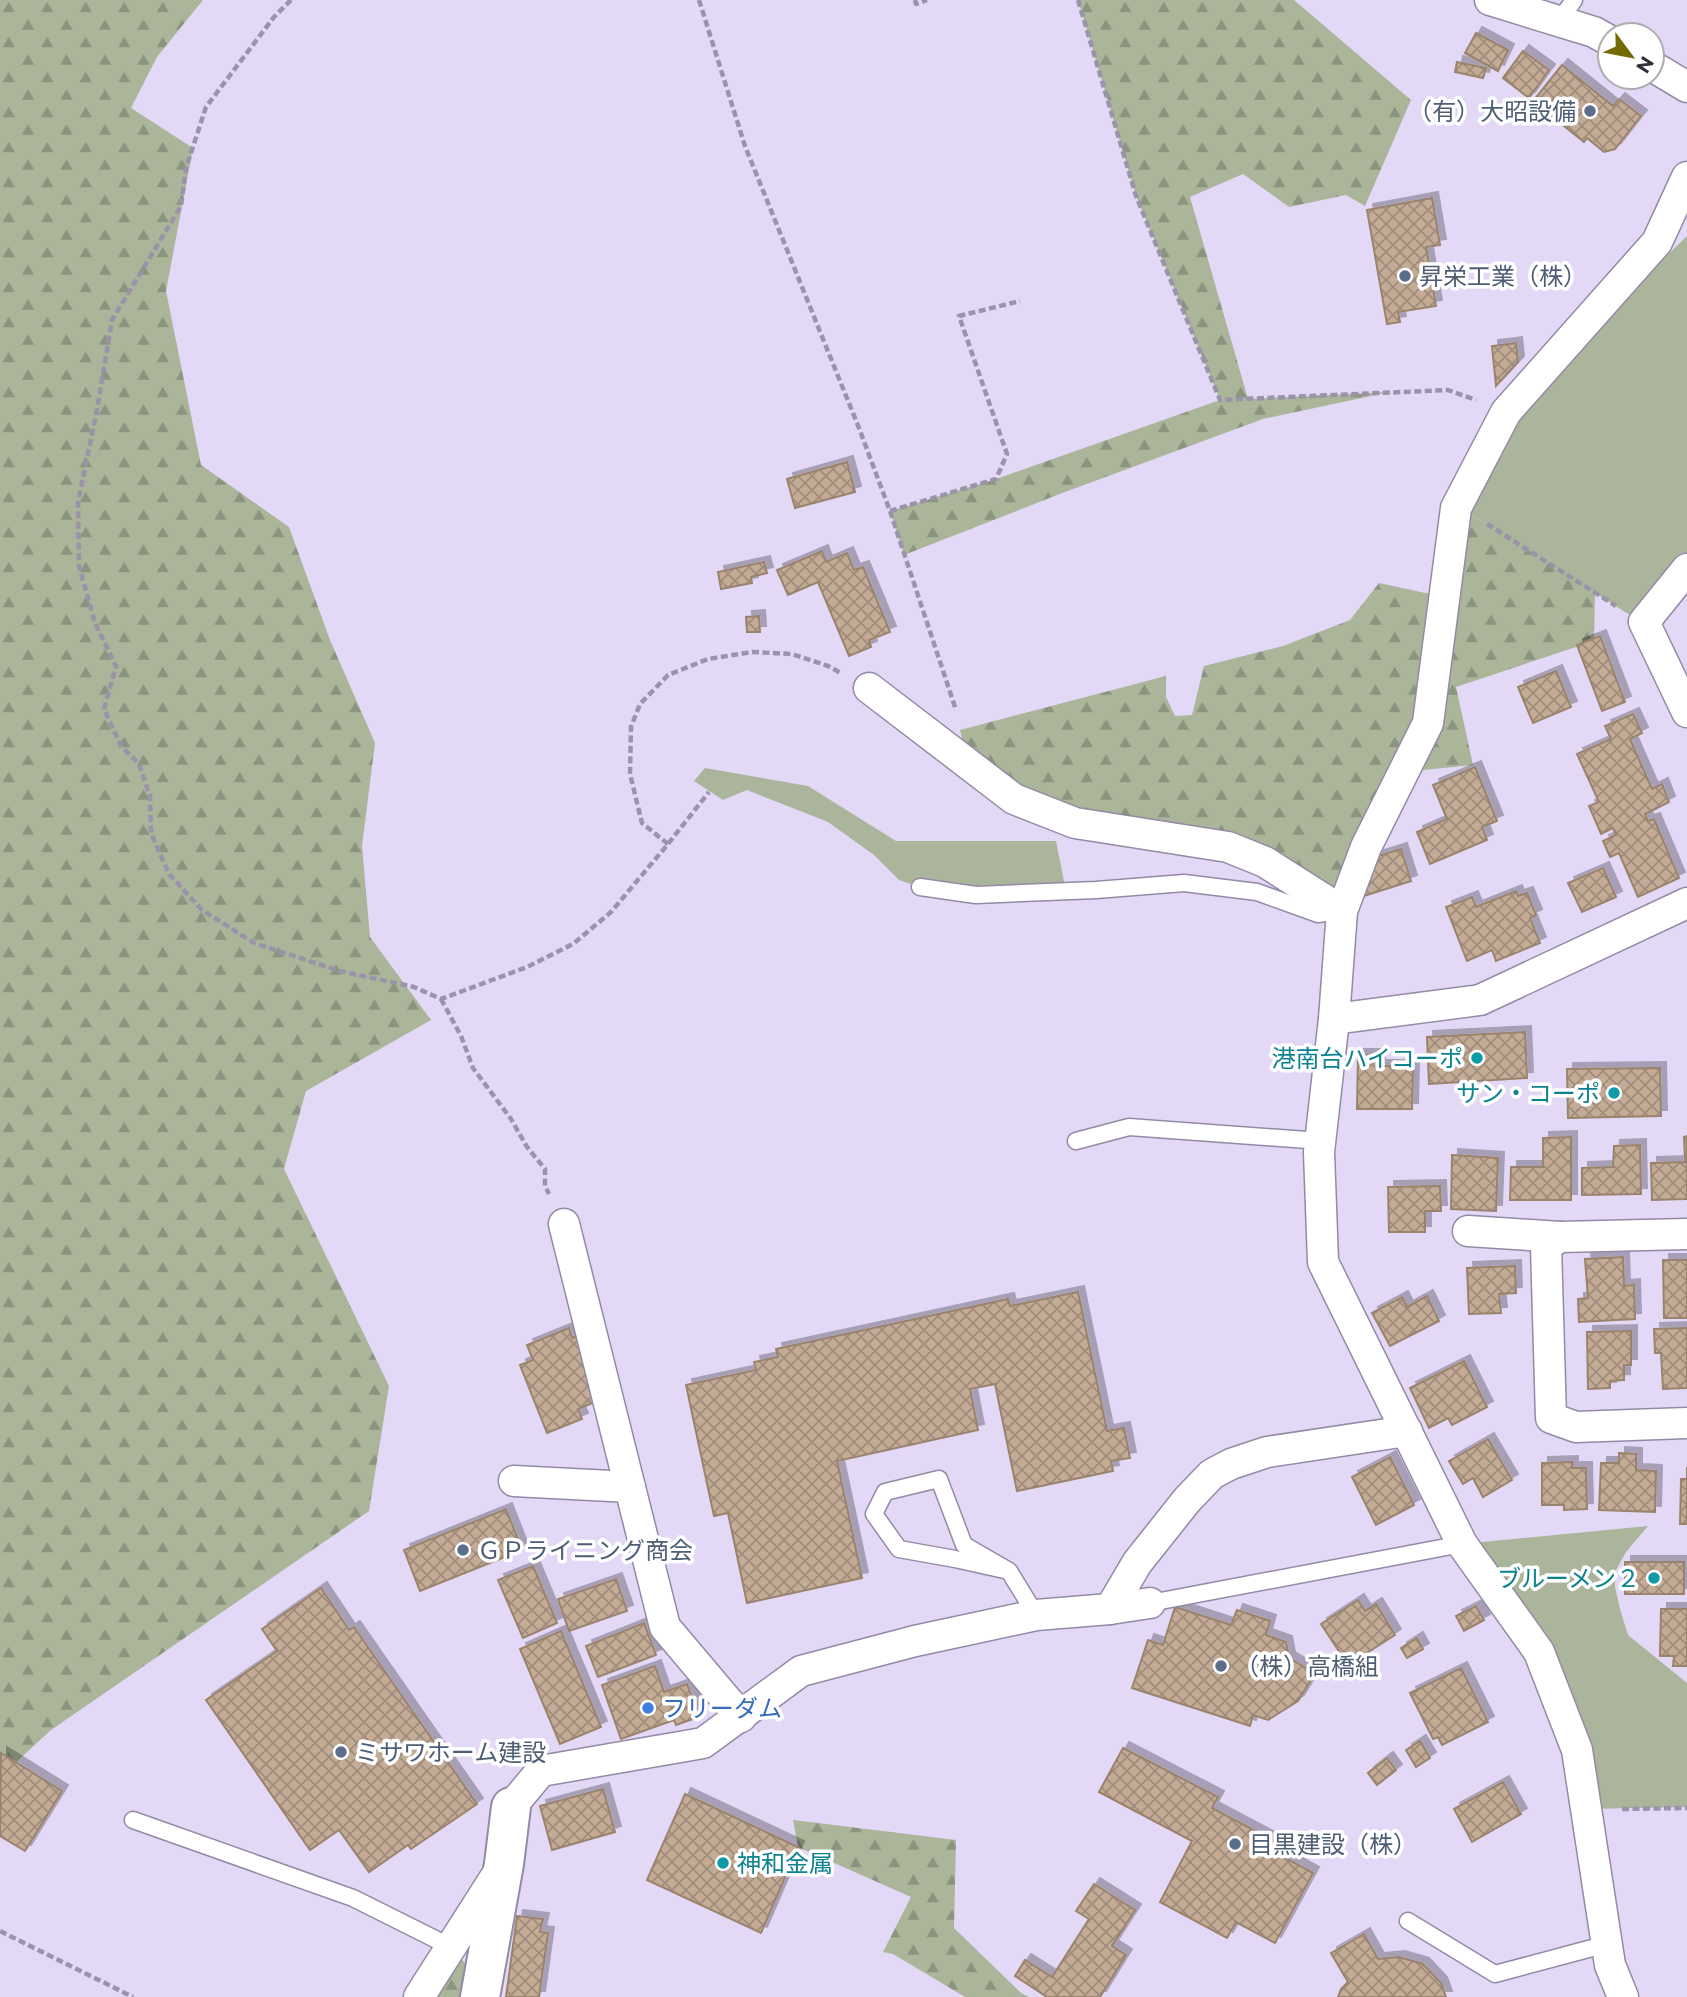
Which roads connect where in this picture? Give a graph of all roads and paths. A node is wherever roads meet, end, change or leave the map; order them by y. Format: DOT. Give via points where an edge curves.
graph roads {
  1 [pos="291,0"];
  2 [pos="699,0"];
  3 [pos="915,0"];
  4 [pos="927,0"];
  5 [pos="1078,0"];
  6 [pos="1490,0"];
  7 [pos="1566,10"];
  8 [pos="1596,33"];
  9 [pos="1666,74"];
  10 [pos="1687,87"];
  11 [pos="1687,177"];
  12 [pos="1020,301"];
  13 [pos="1506,412"];
  14 [pos="890,511"];
  15 [pos="1485,523"];
  16 [pos="1687,569"];
  17 [pos="1625,612"];
  18 [pos="869,688"];
  19 [pos="1687,712"];
  20 [pos="969,765"];
  21 [pos="709,792"];
  22 [pos="668,844"];
  23 [pos="920,887"];
  24 [pos="1687,903"];
  25 [pos="1342,911"];
  26 [pos="441,999"];
  27 [pos="1334,1019"];
  28 [pos="1076,1141"];
  29 [pos="1321,1141"];
  30 [pos="564,1224"];
  31 [pos="1468,1231"];
  32 [pos="1687,1234"];
  33 [pos="1560,1237"];
  34 [pos="1687,1423"];
  35 [pos="1407,1431"];
  36 [pos="514,1481"];
  37 [pos="630,1487"];
  38 [pos="1462,1544"];
  39 [pos="1009,1571"];
  40 [pos="1150,1603"];
  41 [pos="1110,1609"];
  42 [pos="1036,1615"];
  43 [pos="741,1717"];
  44 [pos="511,1807"];
  45 [pos="1687,1808"];
  46 [pos="1586,1809"];
  47 [pos="132,1820"];
  48 [pos="504,1864"];
  49 [pos="1409,1921"];
  50 [pos="0,1931"];
  51 [pos="1607,1944"];
  52 [pos="451,1947"];
  53 [pos="133,1997"];
  54 [pos="419,1997"];
  55 [pos="480,1997"];
  56 [pos="1623,1997"];
  1 -- 26 [label="path" via="206,107 186,168 181,206 112,320 78,502 79,566 95,623 116,666 104,709 121,746 139,764 150,796 151,833 169,874 202,910 254,943 340,971 414,987"];
  2 -- 14 [label="path" via="745,146"];
  3 -- 4 [label="path" via="916,4"];
  5 -- 13 [label="path" via="1136,196 1220,400 1448,390"];
  6 -- 7 [label="street"];
  7 -- 8 [label="street"];
  9 -- 10 [label="street"];
  11 -- 13 [label="street" via="1657,242"];
  12 -- 14 [label="path" via="959,316 1007,454 996,479"];
  13 -- 25 [label="street" via="1456,508 1428,723 1366,847"];
  14 -- 20 [label="path" via="953,699"];
  15 -- 17 [label="path"];
  16 -- 19 [label="street" via="1644,622"];
  18 -- 20 [label="street"];
  18 -- 22 [label="path" via="792,653 752,652 708,659 668,675 640,704 631,727 630,774 642,823"];
  20 -- 25 [label="street" via="1010,797 1075,823 1228,847 1265,862"];
  21 -- 22 [label="path"];
  22 -- 26 [label="path" via="611,912 573,944 527,967"];
  23 -- 25 [label="lane" via="976,895 1184,883 1257,892 1318,914"];
  24 -- 27 [label="street" via="1480,1000"];
  25 -- 27 [label="street"];
  26 -- 30 [label="path" via="473,1068 545,1169 545,1186"];
  27 -- 29 [label="street"];
  28 -- 29 [label="lane" via="1129,1127"];
  29 -- 35 [label="street" via="1323,1262"];
  30 -- 37 [label="street"];
  31 -- 33 [label="street"];
  32 -- 33 [label="street"];
  33 -- 34 [label="street" via="1546,1246 1551,1418 1576,1427"];
  35 -- 38 [label="street"];
  35 -- 41 [label="street" via="1267,1452 1212,1474 1137,1563"];
  36 -- 37 [label="street"];
  37 -- 43 [label="street" via="665,1627"];
  38 -- 40 [label="lane"];
  38 -- 46 [label="street" via="1539,1652 1577,1750"];
  39 -- 39 [label="lane" via="899,1549 874,1514 885,1492 939,1479 964,1545"];
  39 -- 42 [label="lane"];
  40 -- 41 [label="street"];
  41 -- 42 [label="street"];
  42 -- 43 [label="street" via="801,1671"];
  43 -- 44 [label="street" via="704,1744 541,1771"];
  44 -- 48 [label="street"];
  45 -- 46 [label="path"];
  46 -- 51 [label="street"];
  47 -- 52 [label="lane" via="353,1898"];
  48 -- 52 [label="street"];
  48 -- 55 [label="street"];
  49 -- 51 [label="lane" via="1495,1974"];
  50 -- 53 [label="path"];
  51 -- 56 [label="street"];
  52 -- 54 [label="street"];
}
